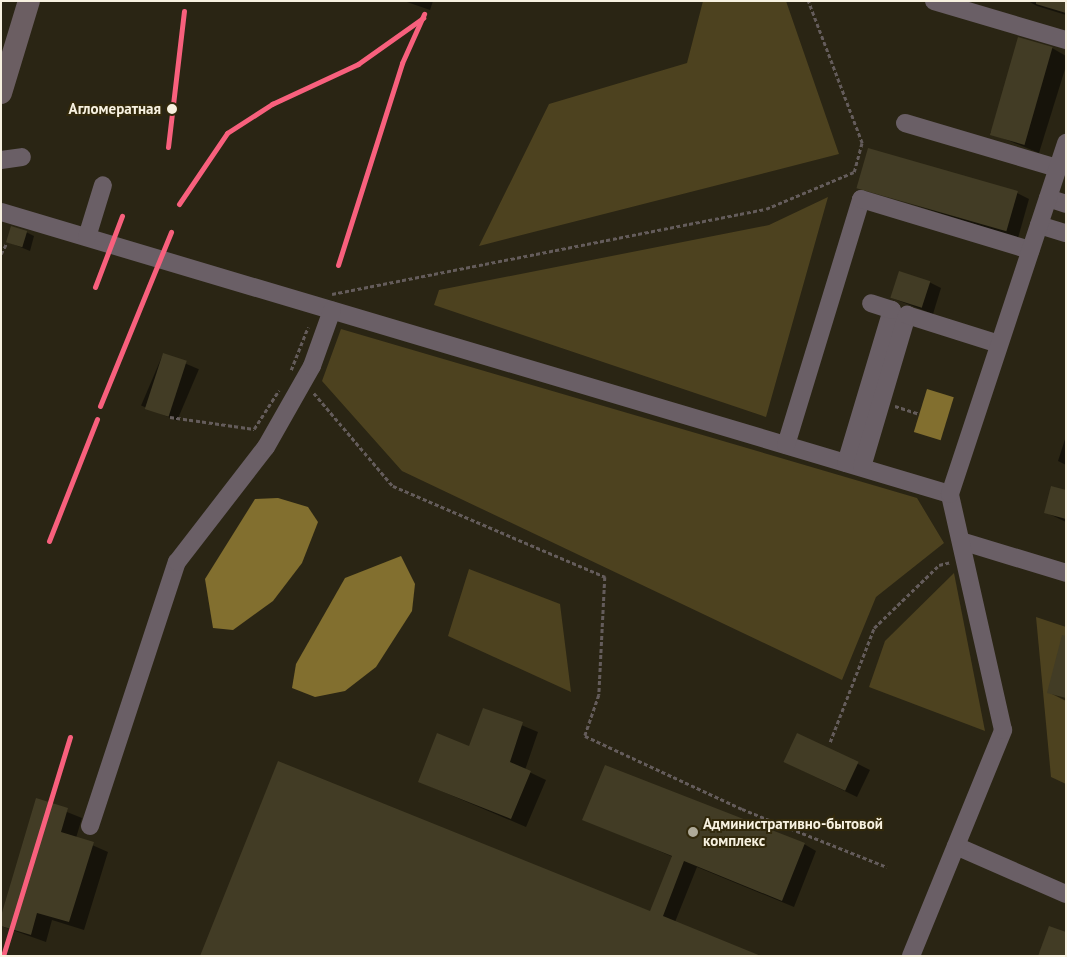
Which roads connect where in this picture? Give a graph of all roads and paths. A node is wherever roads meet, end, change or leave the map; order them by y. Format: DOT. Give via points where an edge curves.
graph roads {
  1 [pos="29,1"];
  2 [pos="808,1"];
  3 [pos="934,1"];
  4 [pos="1066,40"];
  5 [pos="1,93"];
  6 [pos="905,123"];
  7 [pos="1066,143"];
  8 [pos="22,157"];
  9 [pos="1,160"];
  10 [pos="1058,168"];
  11 [pos="103,185"];
  12 [pos="1048,198"];
  13 [pos="1066,204"];
  14 [pos="1,212"];
  15 [pos="1039,225"];
  16 [pos="1066,233"];
  17 [pos="87,237"];
  18 [pos="6,244"];
  19 [pos="1030,250"];
  20 [pos="1,254"];
  21 [pos="330,302"];
  22 [pos="871,303"];
  23 [pos="310,324"];
  24 [pos="999,344"];
  25 [pos="295,379"];
  26 [pos="881,402"];
  27 [pos="920,414"];
  28 [pos="170,417"];
  29 [pos="786,445"];
  30 [pos="854,465"];
  31 [pos="950,494"];
  32 [pos="961,541"];
  33 [pos="964,558"];
  34 [pos="1066,573"];
  35 [pos="830,742"];
  36 [pos="90,826"];
  37 [pos="956,846"];
  38 [pos="887,867"];
  39 [pos="1066,894"];
  40 [pos="911,956"];
  1 -- 5 [label="main road"];
  2 -- 21 [label="path" via="862,143 854,172 766,209"];
  3 -- 4 [label="street"];
  6 -- 10 [label="street"];
  7 -- 10 [label="street"];
  8 -- 9 [label="street"];
  10 -- 12 [label="street"];
  11 -- 17 [label="street"];
  12 -- 13 [label="street"];
  12 -- 15 [label="street"];
  14 -- 17 [label="street"];
  15 -- 16 [label="street"];
  15 -- 19 [label="street"];
  17 -- 21 [label="street"];
  18 -- 20 [label="path"];
  19 -- 24 [label="street"];
  19 -- 29 [label="street" via="861,199"];
  21 -- 25 [label="street"];
  21 -- 29 [label="street"];
  22 -- 30 [label="street" via="892,310"];
  23 -- 25 [label="path"];
  24 -- 26 [label="street" via="907,315"];
  24 -- 31 [label="street"];
  25 -- 28 [label="path" via="254,429"];
  25 -- 36 [label="street" via="266,447 177,562"];
  25 -- 38 [label="path" via="393,486 605,577 598,695 585,736 742,809"];
  26 -- 27 [label="path"];
  26 -- 30 [label="street"];
  29 -- 30 [label="street"];
  30 -- 31 [label="street"];
  31 -- 32 [label="street"];
  32 -- 33 [label="street"];
  32 -- 34 [label="street"];
  33 -- 35 [label="path" via="939,565 874,628"];
  33 -- 37 [label="street" via="1003,730"];
  37 -- 39 [label="street"];
  37 -- 40 [label="street"];
}
